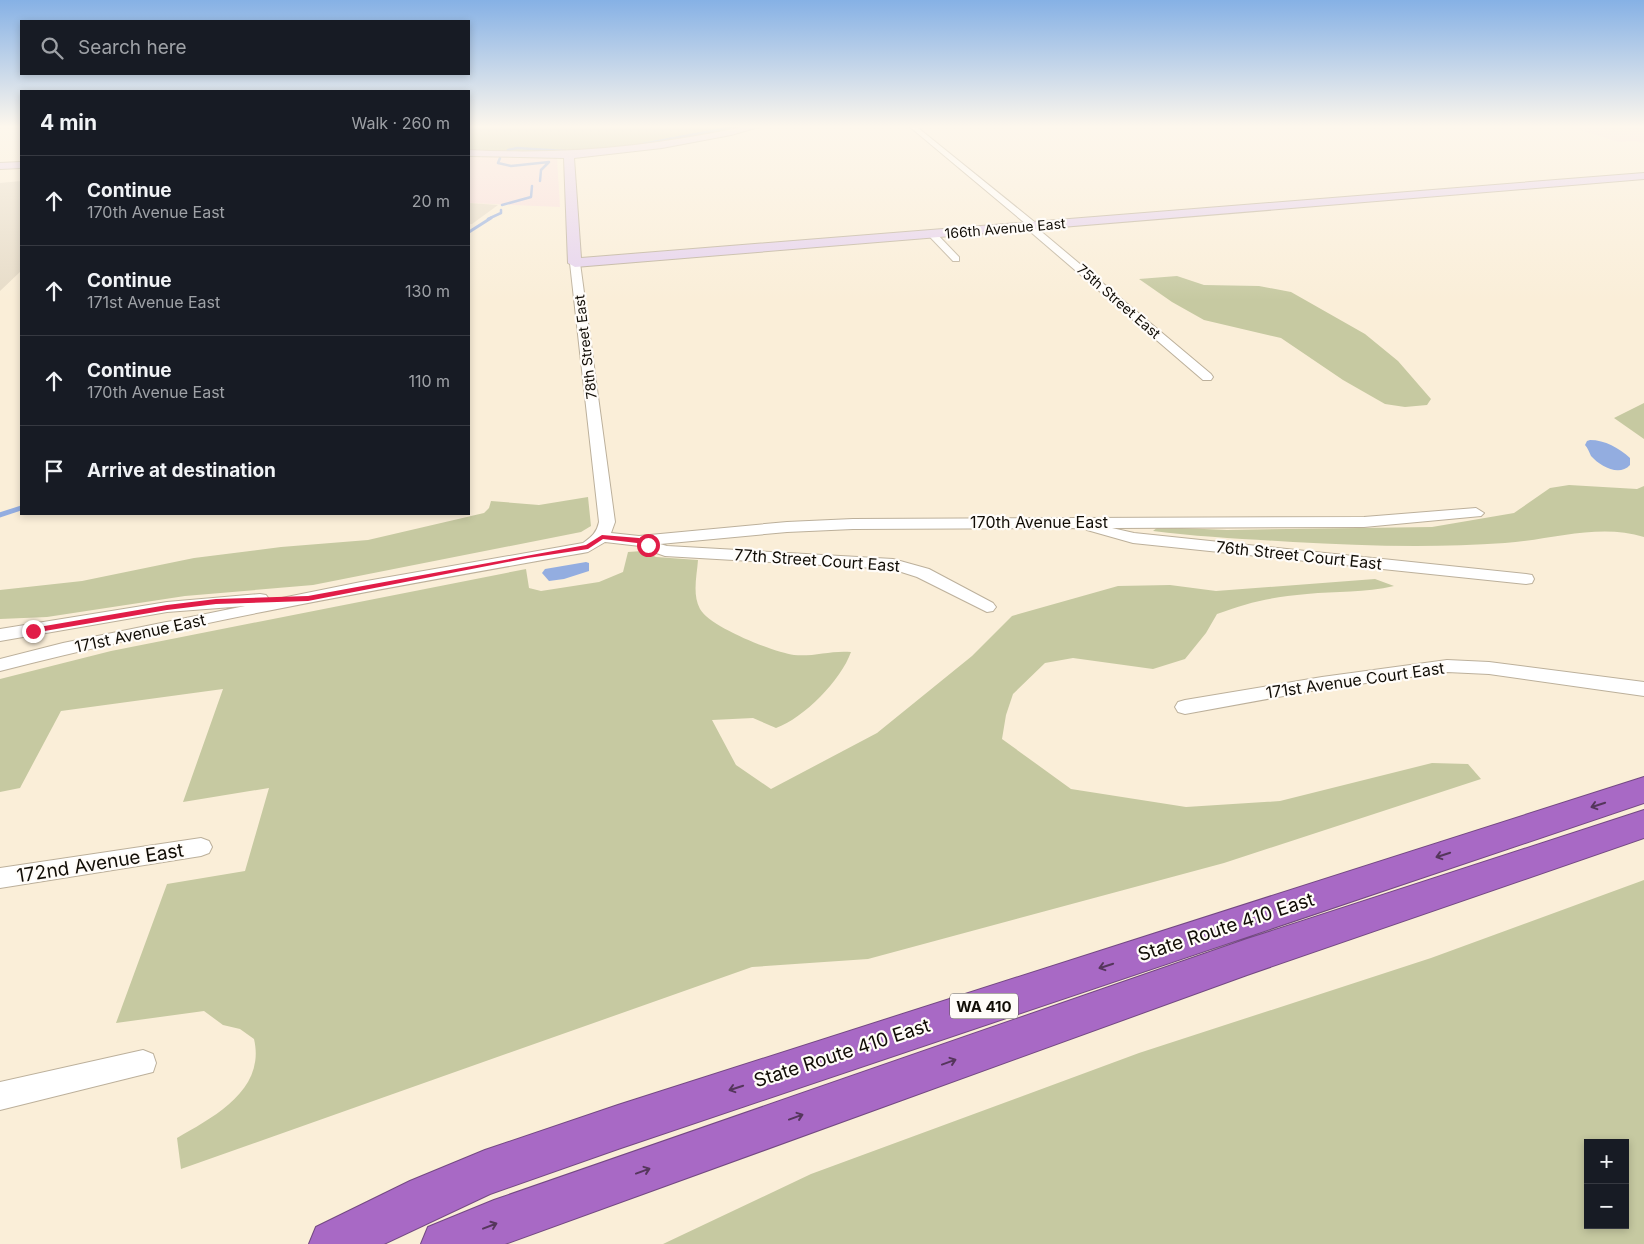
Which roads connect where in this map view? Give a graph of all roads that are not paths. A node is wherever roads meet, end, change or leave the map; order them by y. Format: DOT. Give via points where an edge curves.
graph roads {
  1 [pos="571,185"];
  2 [pos="982,185"];
  3 [pos="1533,185"];
  4 [pos="1031,226"];
  5 [pos="932,234"];
  6 [pos="956,259"];
  7 [pos="575,264"];
  8 [pos="1207,377"];
  9 [pos="1476,513"];
  10 [pos="1075,522"];
  11 [pos="602,537"];
  12 [pos="639,540"];
  13 [pos="1526,579"];
  14 [pos="308,598"];
  15 [pos="987,607"];
  16 [pos="0,635"];
  17 [pos="0,665"];
  18 [pos="1644,689"];
  19 [pos="1185,707"];
  20 [pos="1644,790"];
  21 [pos="1644,824"];
  22 [pos="201,847"];
  23 [pos="0,878"];
  24 [pos="144,1063"];
  25 [pos="0,1096"];
  26 [pos="332,1244"];
  27 [pos="444,1244"];
  1 -- 7 [label="street, 78th Street East"];
  2 -- 4 [label="street, 75th Street East"];
  3 -- 4 [label="street, 166th Avenue East"];
  4 -- 5 [label="street, 166th Avenue East"];
  4 -- 8 [label="street, 75th Street East"];
  5 -- 6 [label="street"];
  5 -- 7 [label="street, 166th Avenue East"];
  7 -- 11 [label="street, 78th Street East" via="607,522"];
  9 -- 10 [label="street, 170th Avenue East" via="1364,522"];
  10 -- 12 [label="street, 170th Avenue East" via="818,525"];
  10 -- 13 [label="street, 76th Street Court East" via="1133,538"];
  11 -- 12 [label="street, 170th Avenue East"];
  11 -- 14 [label="street, 171st Avenue East" via="588,546"];
  12 -- 15 [label="street, 77th Street Court East" via="665,550 893,564 923,573"];
  14 -- 16 [label="street" via="167,607"];
  14 -- 17 [label="street, 171st Avenue East"];
  18 -- 19 [label="street, 171st Avenue Court East" via="1489,668 1447,666 1322,682"];
  20 -- 26 [label="highway, State Route 410 East / WA 410, one-way" via="485,1173"];
  27 -- 21 [label="highway, State Route 410 East / WA 410, one-way" via="1246,957"];
  22 -- 23 [label="street, 172nd Avenue East"];
  24 -- 25 [label="street"];
}
